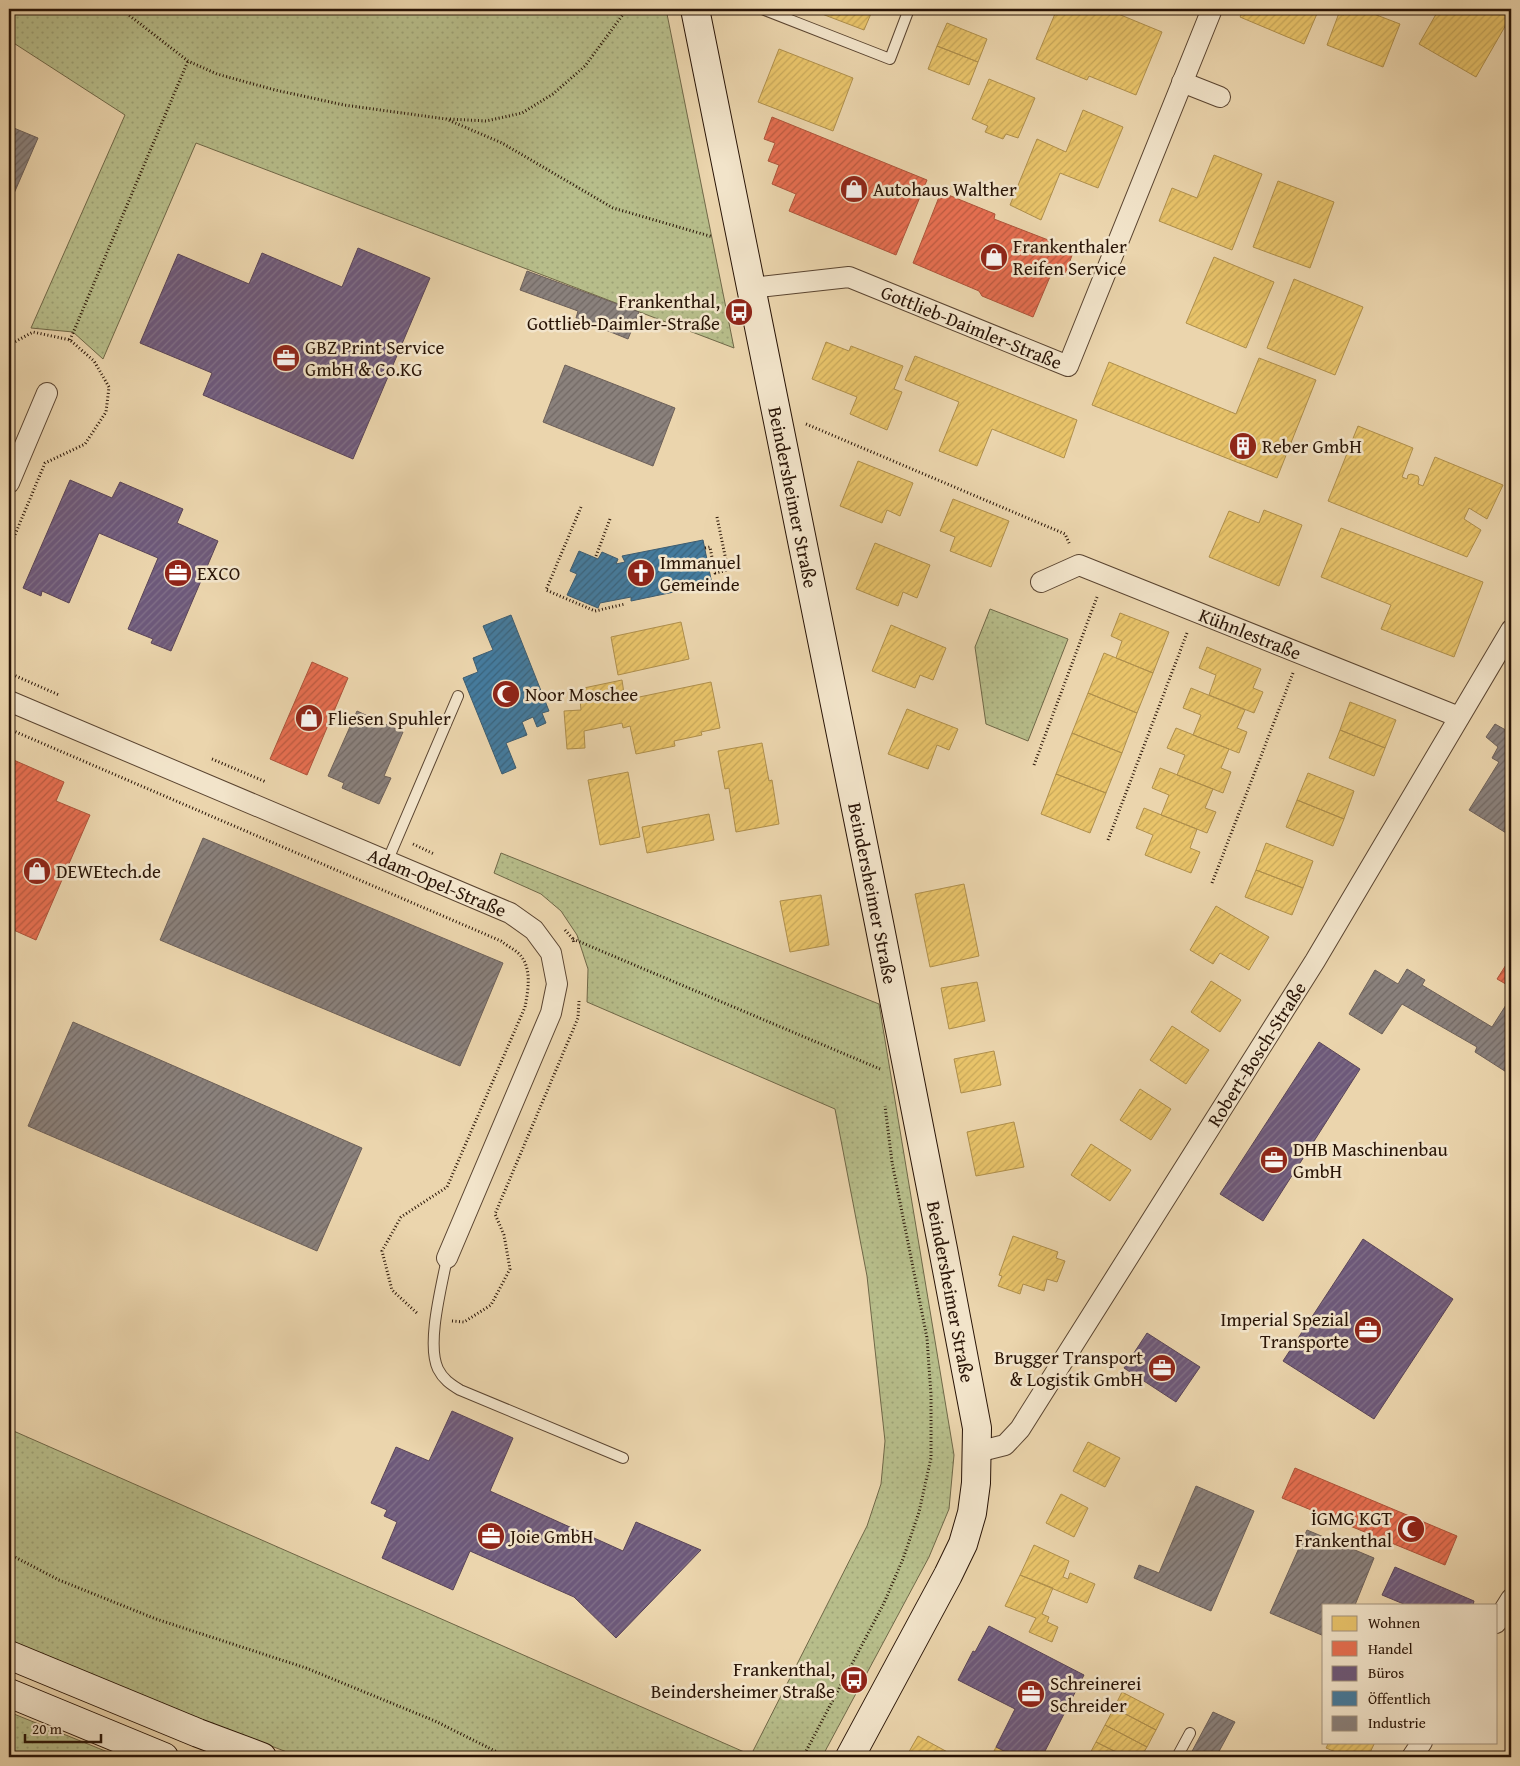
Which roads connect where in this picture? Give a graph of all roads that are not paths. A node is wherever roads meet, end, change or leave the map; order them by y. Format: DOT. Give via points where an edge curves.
graph roads {
  1 [pos="695,9"];
  2 [pos="762,9"];
  3 [pos="910,9"];
  4 [pos="1212,9"];
  5 [pos="1182,82"];
  6 [pos="1220,97"];
  7 [pos="751,288"];
  8 [pos="47,393"];
  9 [pos="9,483"];
  10 [pos="1041,582"];
  11 [pos="1511,630"];
  12 [pos="458,696"];
  13 [pos="9,701"];
  14 [pos="1459,717"];
  15 [pos="387,862"];
  16 [pos="447,1258"];
  17 [pos="977,1452"];
  18 [pos="623,1458"];
  19 [pos="1511,1599"];
  20 [pos="1498,1620"];
  21 [pos="9,1655"];
  22 [pos="9,1693"];
  23 [pos="1190,1733"];
  24 [pos="1421,1744"];
  25 [pos="164,1757"];
  26 [pos="262,1757"];
  27 [pos="850,1757"];
  28 [pos="1177,1757"];
  29 [pos="1412,1757"];
  1 -- 7 [label="street, Beindersheimer Straße"];
  2 -- 3 [label="lane" via="890,59"];
  4 -- 5 [label="street, Gottlieb-Daimler-Straße"];
  5 -- 6 [label="street"];
  5 -- 7 [label="street, Gottlieb-Daimler-Straße" via="1068,366 849,278"];
  7 -- 17 [label="street, Beindersheimer Straße" via="944,1249 977,1428"];
  8 -- 9 [label="street"];
  10 -- 14 [label="street, Kühnlestraße" via="1079,565"];
  11 -- 14 [label="street, Robert-Bosch-Straße"];
  12 -- 15 [label="lane"];
  13 -- 15 [label="street, Adam-Opel-Straße"];
  14 -- 17 [label="street, Robert-Bosch-Straße" via="1315,961 1020,1429 1005,1445"];
  15 -- 16 [label="street, Adam-Opel-Straße" via="510,913 534,930 551,953 557,984 551,1012"];
  16 -- 18 [label="lane" via="434,1350 437,1367 445,1380 460,1390"];
  17 -- 27 [label="street, Beindersheimer Straße" via="972,1513 963,1544"];
  19 -- 20 [label="street"];
  21 -- 26 [label="street"];
  22 -- 25 [label="street"];
  23 -- 28 [label="lane"];
  24 -- 29 [label="street"];
}
